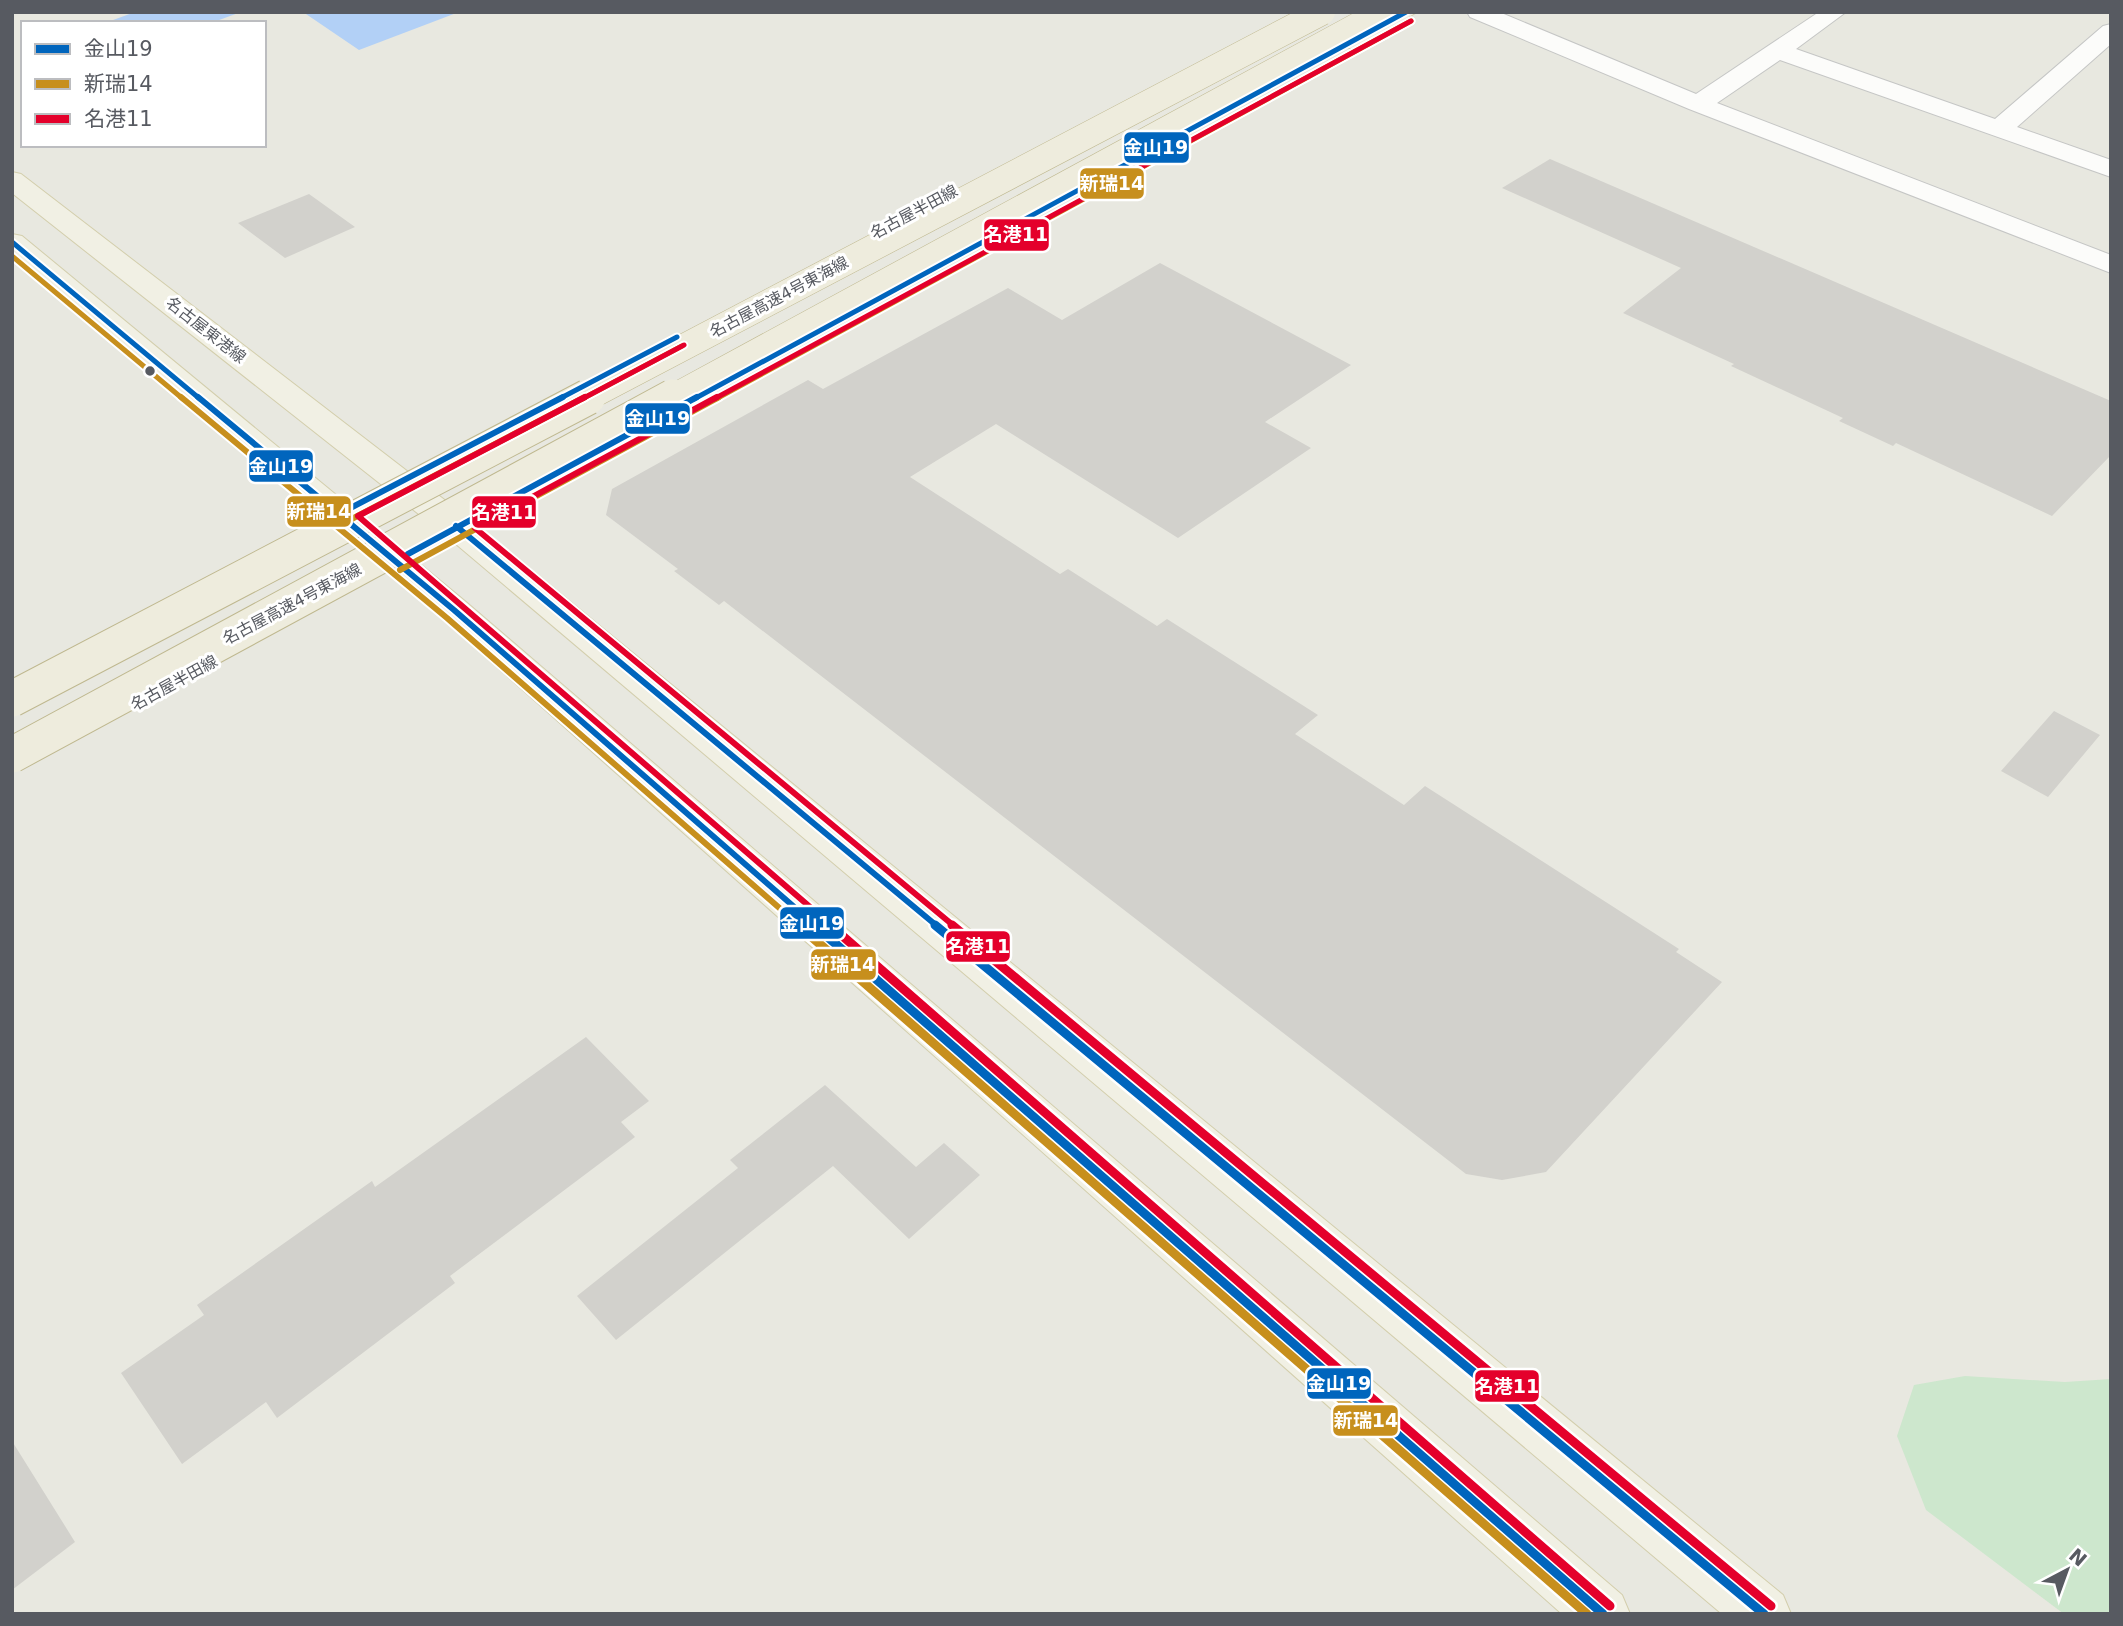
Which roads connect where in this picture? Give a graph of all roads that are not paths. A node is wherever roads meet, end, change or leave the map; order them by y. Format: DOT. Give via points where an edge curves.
graph roads {
  1 [pos="1296,12"];
  2 [pos="1322,12"];
  3 [pos="1383,12"];
  4 [pos="1406,12"];
  5 [pos="1478,12"];
  6 [pos="1835,12"];
  7 [pos="2111,31"];
  8 [pos="1778,51"];
  9 [pos="1698,104"];
  10 [pos="1999,129"];
  11 [pos="2111,169"];
  12 [pos="12,180"];
  13 [pos="12,242"];
  14 [pos="2111,265"];
  15 [pos="400,482"];
  16 [pos="339,514"];
  17 [pos="465,516"];
  18 [pos="396,561"];
  19 [pos="12,685"];
  20 [pos="12,699"];
  21 [pos="12,755"];
  22 [pos="12,773"];
  23 [pos="12,782"];
  24 [pos="1603,1614"];
  25 [pos="1764,1614"];
  1 -- 15 [label="main road, 名古屋半田線"];
  2 -- 20 [label="highway, 名古屋高速4号東海線, bridge"];
  3 -- 17 [label="highway, 名古屋高速4号東海線, bridge"];
  4 -- 17 [label="main road, 名古屋半田線"];
  5 -- 9 [label="lane"];
  6 -- 8 [label="lane"];
  7 -- 10 [label="lane"];
  8 -- 9 [label="lane"];
  8 -- 10 [label="lane"];
  9 -- 14 [label="lane"];
  10 -- 11 [label="lane"];
  12 -- 15 [label="main road, 名古屋東港線"];
  13 -- 16 [label="main road"];
  15 -- 16 [label="main road, 名古屋半田線"];
  15 -- 17 [label="main road, 名古屋東港線"];
  16 -- 18 [label="main road"];
  16 -- 19 [label="main road, 名古屋半田線"];
  17 -- 18 [label="main road, 名古屋半田線"];
  17 -- 21 [label="highway, 名古屋高速4号東海線, bridge"];
  17 -- 23 [label="highway, bridge"];
  17 -- 25 [label="main road, 名古屋東港線"];
  18 -- 22 [label="main road, 名古屋半田線"];
  18 -- 24 [label="main road"];
}
